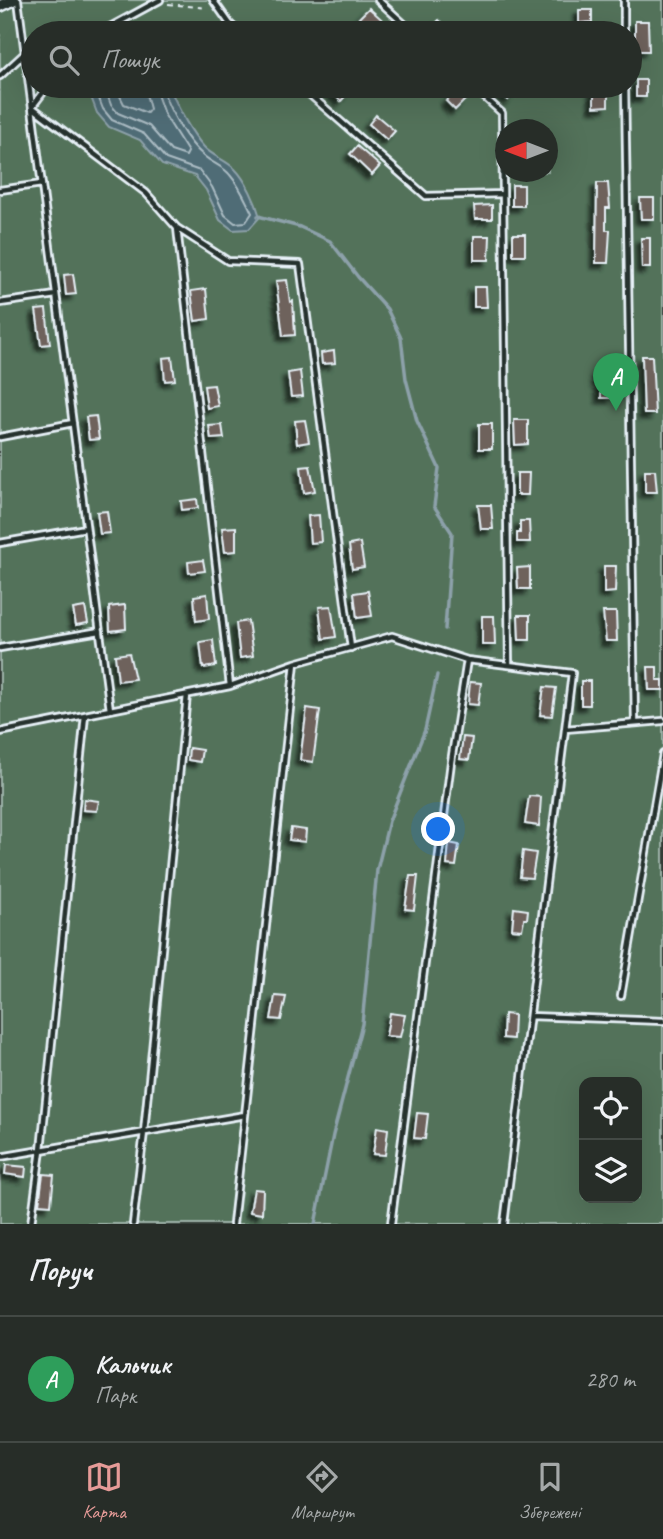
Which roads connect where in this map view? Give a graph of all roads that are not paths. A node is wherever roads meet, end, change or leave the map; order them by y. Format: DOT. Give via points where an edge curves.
graph roads {
  1 [pos="16,0"];
  2 [pos="213,0"];
  3 [pos="378,0"];
  4 [pos="624,0"];
  5 [pos="158,2"];
  6 [pos="0,6"];
  7 [pos="122,21"];
  8 [pos="229,21"];
  9 [pos="401,21"];
  10 [pos="624,21"];
  11 [pos="21,29"];
  12 [pos="21,57"];
  13 [pos="0,76"];
  14 [pos="31,98"];
  15 [pos="39,98"];
  16 [pos="314,98"];
  17 [pos="485,98"];
  18 [pos="625,98"];
  19 [pos="32,107"];
  20 [pos="42,184"];
  21 [pos="0,190"];
  22 [pos="503,194"];
  23 [pos="177,228"];
  24 [pos="57,295"];
  25 [pos="0,303"];
  26 [pos="73,423"];
  27 [pos="0,437"];
  28 [pos="86,528"];
  29 [pos="0,543"];
  30 [pos="100,631"];
  31 [pos="0,648"];
  32 [pos="351,648"];
  33 [pos="467,660"];
  34 [pos="295,663"];
  35 [pos="509,665"];
  36 [pos="230,686"];
  37 [pos="187,695"];
  38 [pos="110,710"];
  39 [pos="85,715"];
  40 [pos="663,721"];
  41 [pos="635,723"];
  42 [pos="565,729"];
  43 [pos="0,732"];
  44 [pos="663,754"];
  45 [pos="621,996"];
  46 [pos="530,1016"];
  47 [pos="663,1021"];
  48 [pos="245,1115"];
  49 [pos="144,1132"];
  50 [pos="41,1150"];
  51 [pos="0,1157"];
  52 [pos="31,1224"];
  53 [pos="132,1224"];
  54 [pos="233,1224"];
  55 [pos="391,1224"];
  56 [pos="505,1224"];
  1 -- 6 [label="street"];
  1 -- 11 [label="lane"];
  2 -- 8 [label="lane"];
  3 -- 9 [label="lane"];
  4 -- 10 [label="lane"];
  5 -- 7 [label="lane"];
  12 -- 13 [label="lane"];
  14 -- 19 [label="lane"];
  15 -- 19 [label="lane"];
  16 -- 22 [label="lane" via="425,196"];
  17 -- 22 [label="lane" via="502,113"];
  18 -- 41 [label="lane"];
  19 -- 20 [label="lane"];
  19 -- 23 [label="lane" via="146,193"];
  20 -- 21 [label="lane"];
  20 -- 24 [label="lane"];
  22 -- 35 [label="lane"];
  23 -- 32 [label="lane" via="228,261 300,264"];
  23 -- 36 [label="lane"];
  24 -- 25 [label="lane"];
  24 -- 26 [label="lane"];
  26 -- 27 [label="lane"];
  26 -- 28 [label="lane"];
  28 -- 29 [label="lane"];
  28 -- 30 [label="lane"];
  30 -- 31 [label="lane"];
  30 -- 38 [label="lane"];
  32 -- 33 [label="lane" via="392,636"];
  32 -- 34 [label="lane"];
  33 -- 35 [label="lane"];
  33 -- 55 [label="lane"];
  34 -- 36 [label="lane"];
  34 -- 48 [label="lane"];
  35 -- 42 [label="lane" via="572,673"];
  36 -- 37 [label="lane"];
  37 -- 38 [label="lane"];
  37 -- 49 [label="lane"];
  38 -- 39 [label="lane"];
  39 -- 43 [label="lane"];
  39 -- 50 [label="lane"];
  40 -- 41 [label="lane"];
  41 -- 42 [label="lane"];
  42 -- 46 [label="lane"];
  44 -- 45 [label="lane"];
  46 -- 47 [label="lane"];
  46 -- 56 [label="lane"];
  48 -- 49 [label="lane"];
  48 -- 54 [label="lane"];
  49 -- 50 [label="lane"];
  49 -- 53 [label="lane"];
  50 -- 51 [label="lane"];
  50 -- 52 [label="lane"];
}
